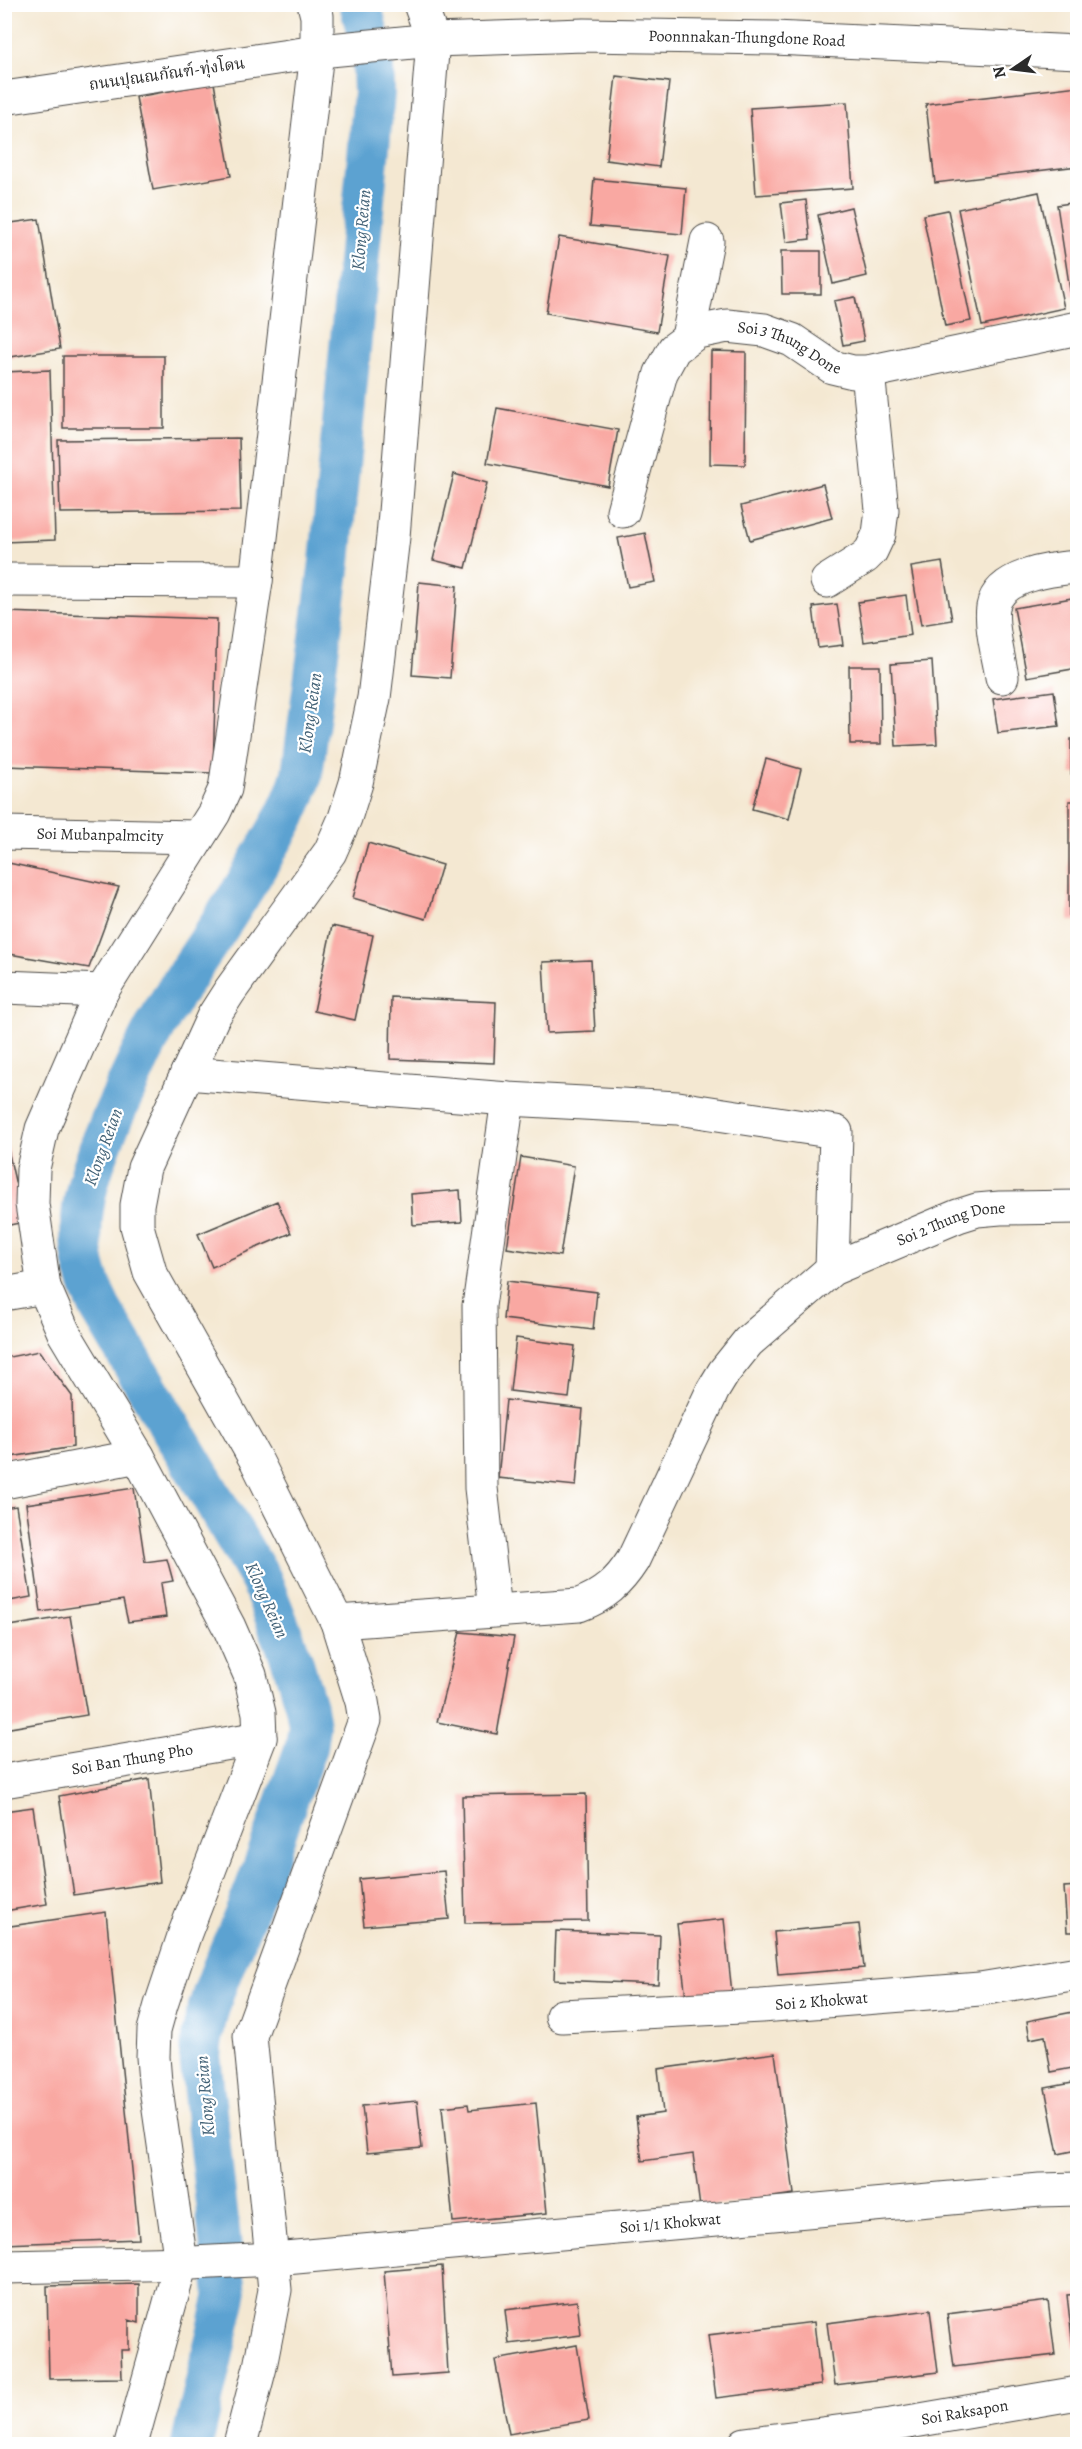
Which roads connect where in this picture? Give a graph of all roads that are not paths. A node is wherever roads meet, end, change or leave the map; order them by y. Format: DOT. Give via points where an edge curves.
graph roads {
  1 [pos="314,4"];
  2 [pos="420,4"];
  3 [pos="424,41"];
  4 [pos="323,51"];
  5 [pos="1077,52"];
  6 [pos="4,98"];
  7 [pos="707,240"];
  8 [pos="1077,328"];
  9 [pos="688,337"];
  10 [pos="868,372"];
  11 [pos="623,511"];
  12 [pos="1077,567"];
  13 [pos="4,580"];
  14 [pos="256,581"];
  15 [pos="827,581"];
  16 [pos="1002,677"];
  17 [pos="4,833"];
  18 [pos="197,837"];
  19 [pos="4,987"];
  20 [pos="102,991"];
  21 [pos="187,1073"];
  22 [pos="508,1099"];
  23 [pos="1077,1207"];
  24 [pos="832,1269"];
  25 [pos="44,1287"];
  26 [pos="4,1294"];
  27 [pos="138,1456"];
  28 [pos="4,1482"];
  29 [pos="495,1610"];
  30 [pos="338,1622"];
  31 [pos="260,1738"];
  32 [pos="4,1781"];
  33 [pos="1077,1973"];
  34 [pos="562,2016"];
  35 [pos="1077,2189"];
  36 [pos="268,2259"];
  37 [pos="187,2263"];
  38 [pos="4,2267"];
  39 [pos="1077,2393"];
  40 [pos="131,2445"];
  41 [pos="240,2445"];
  42 [pos="746,2445"];
  1 -- 4 [label="street"];
  2 -- 3 [label="street"];
  3 -- 4 [label="street, Poonnnakan-Thungdone Road"];
  3 -- 5 [label="street, Poonnnakan-Thungdone Road" via="584,35 774,38"];
  3 -- 21 [label="street" via="393,537 374,698 356,783 330,852 229,992"];
  4 -- 6 [label="street, ถนนปุณณกัณฑ์-ทุ่งโดน"];
  4 -- 14 [label="street"];
  7 -- 9 [label="street"];
  8 -- 10 [label="street, Soi 3 Thung Done"];
  9 -- 10 [label="street, Soi 3 Thung Done" via="727,326 764,330 792,340 832,367"];
  9 -- 11 [label="street" via="674,349 661,373"];
  10 -- 15 [label="street" via="882,510 879,534 871,551"];
  12 -- 16 [label="street" via="1032,575 1008,585 997,595 993,616"];
  13 -- 14 [label="street"];
  14 -- 18 [label="street" via="225,789"];
  17 -- 18 [label="street, Soi Mubanpalmcity"];
  18 -- 20 [label="street"];
  19 -- 20 [label="street"];
  20 -- 25 [label="street" via="36,1148 32,1204"];
  21 -- 22 [label="street"];
  21 -- 30 [label="street" via="139,1185 137,1226 142,1246 150,1272 257,1462"];
  22 -- 24 [label="street" via="678,1108 836,1132"];
  22 -- 29 [label="street" via="479,1306 481,1488"];
  23 -- 24 [label="street, Soi 2 Thung Done" via="977,1210"];
  24 -- 29 [label="street, Soi 2 Thung Done" via="748,1342 724,1372 622,1578 594,1600 579,1605"];
  25 -- 26 [label="street"];
  25 -- 27 [label="street" via="64,1333"];
  27 -- 28 [label="street"];
  27 -- 31 [label="street" via="229,1627 250,1675 260,1713"];
  29 -- 30 [label="street, Soi 2 Thung Done"];
  30 -- 36 [label="street" via="365,1720 250,2036"];
  31 -- 32 [label="street, Soi Ban Thung Pho"];
  31 -- 37 [label="street" via="185,1933 154,2030 155,2082"];
  33 -- 34 [label="street, Soi 2 Khokwat" via="980,1989"];
  35 -- 36 [label="street, Soi 1/1 Khokwat"];
  36 -- 37 [label="street, Soi 1/1 Khokwat"];
  36 -- 41 [label="street" via="275,2289 271,2317"];
  37 -- 38 [label="street, Soi 1/1 Khokwat"];
  37 -- 40 [label="street"];
  39 -- 42 [label="street, Soi Raksapon"];
}
